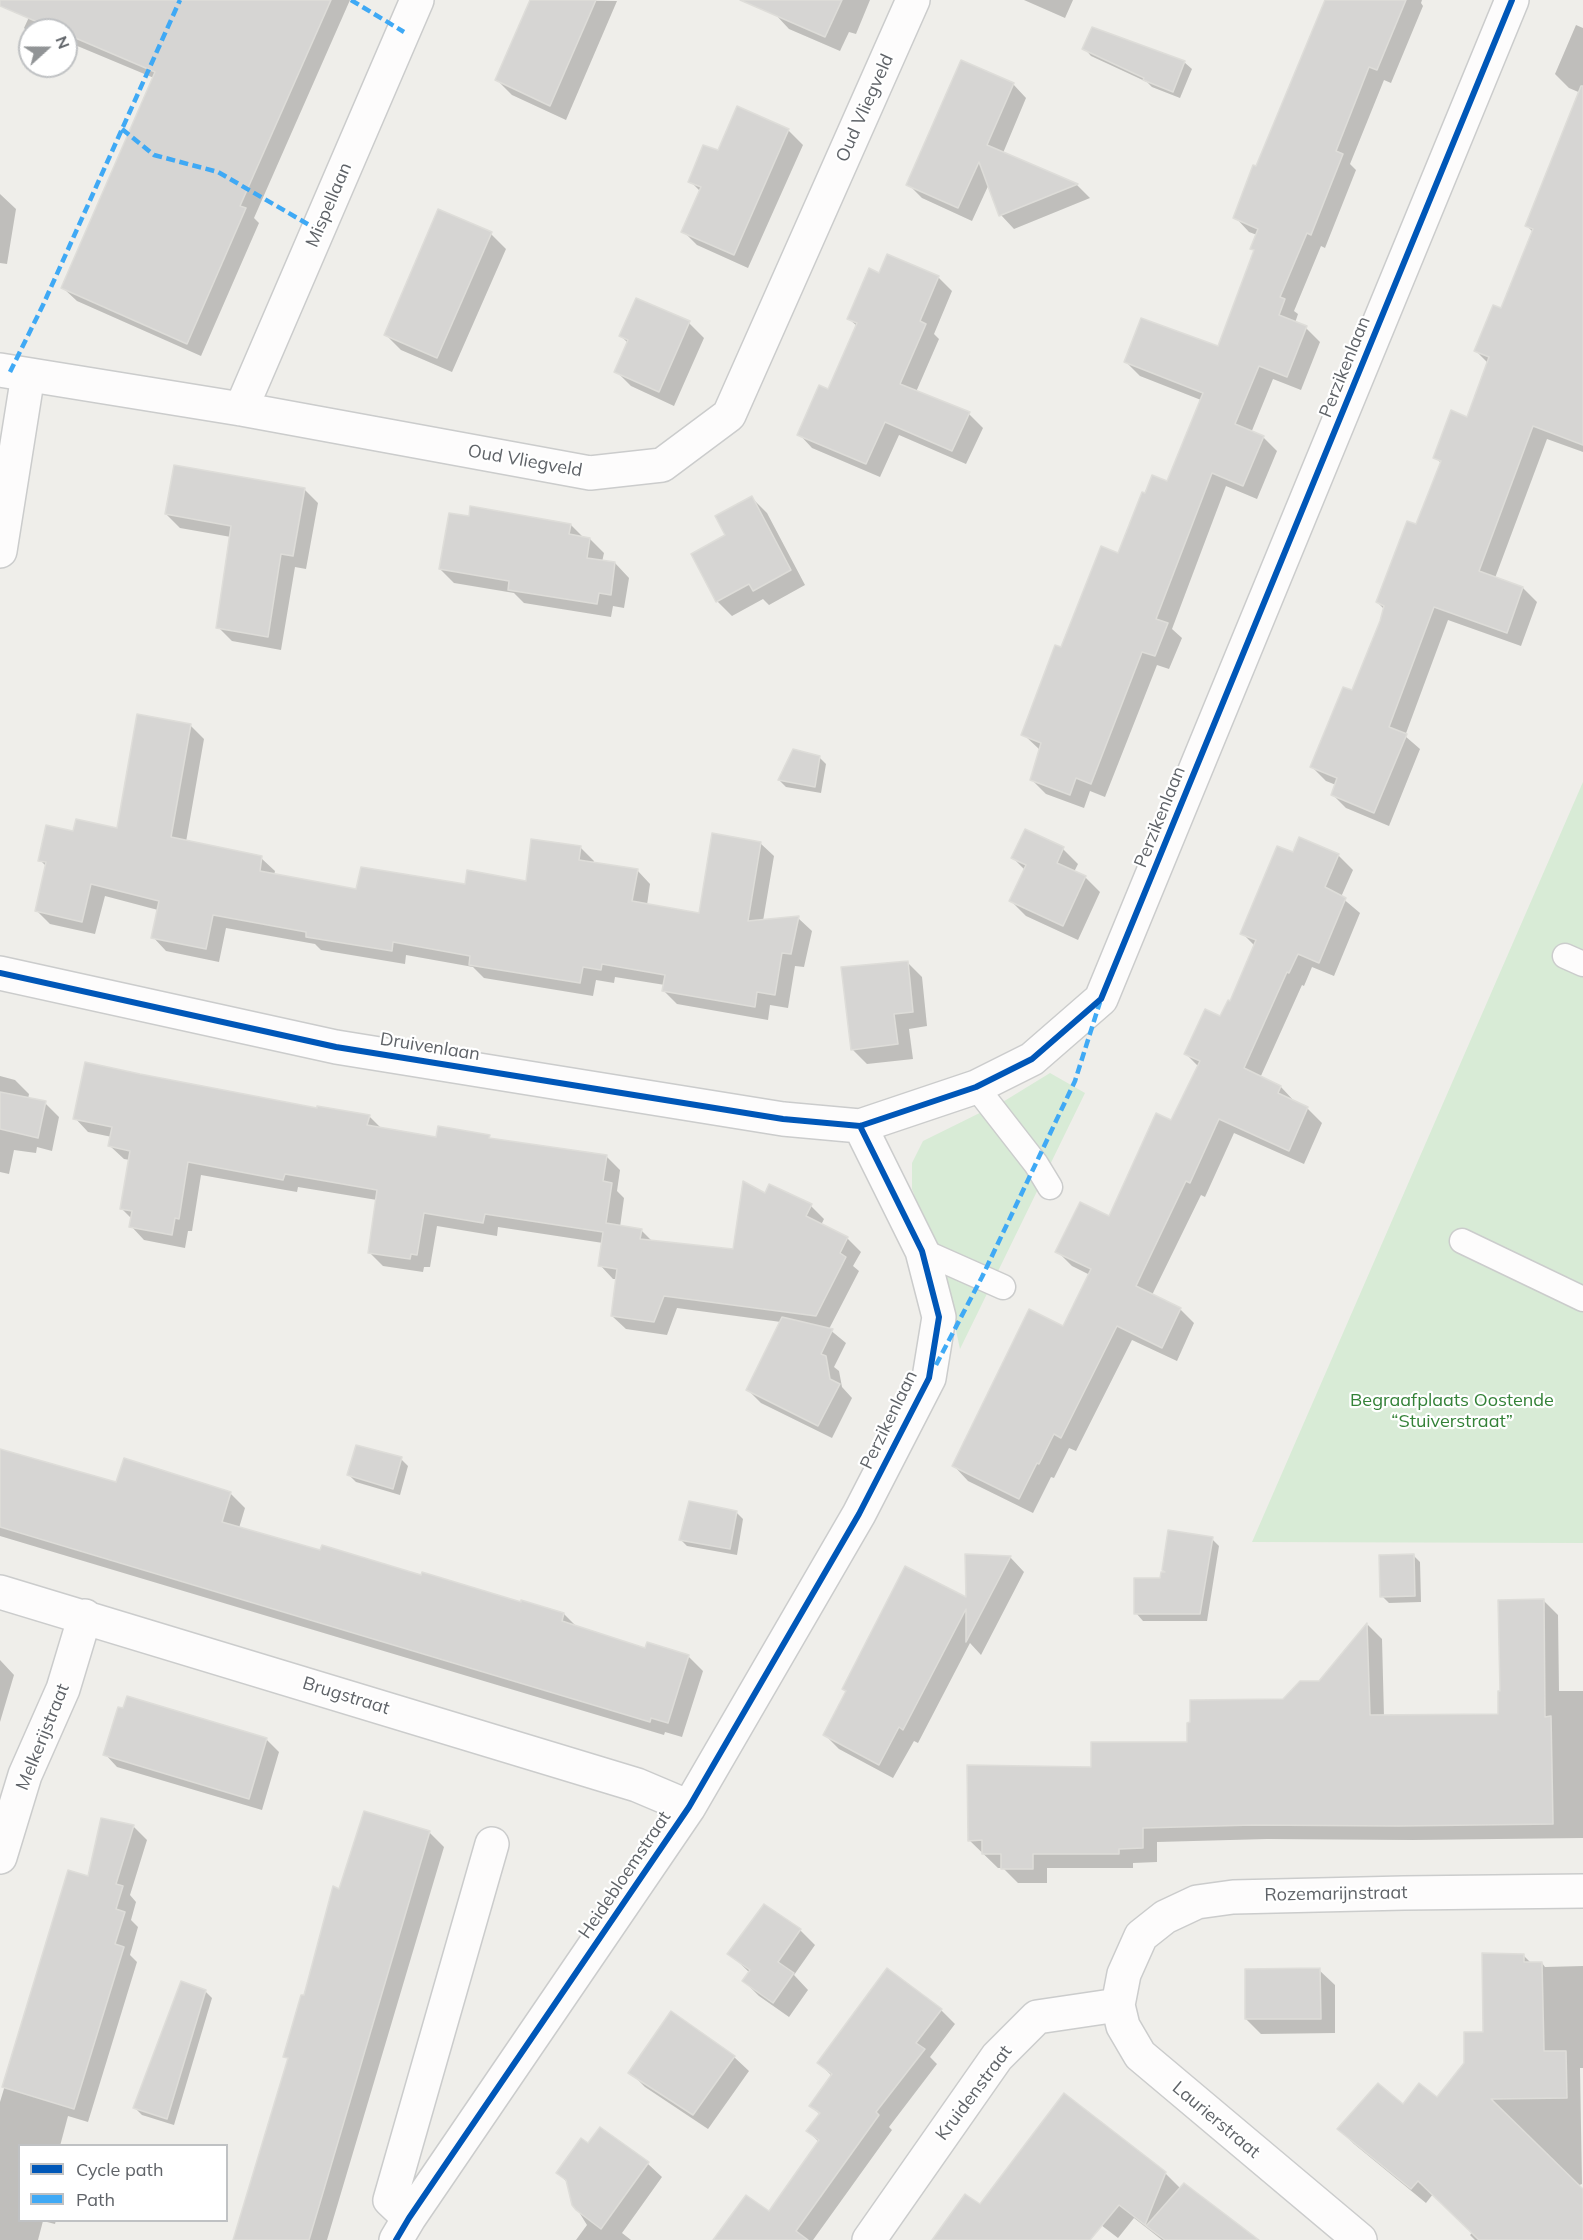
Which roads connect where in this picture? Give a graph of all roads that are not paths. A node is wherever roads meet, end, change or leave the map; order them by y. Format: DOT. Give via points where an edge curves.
graph roads {
  1 [pos="417,0"];
  2 [pos="913,0"];
  3 [pos="1512,0"];
  4 [pos="14,372"];
  5 [pos="241,410"];
  6 [pos="0,551"];
  7 [pos="0,973"];
  8 [pos="976,1087"];
  9 [pos="860,1126"];
  10 [pos="1050,1187"];
  11 [pos="1462,1241"];
  12 [pos="922,1251"];
  13 [pos="1003,1287"];
  14 [pos="1583,1299"];
  15 [pos="859,1514"];
  16 [pos="0,1592"];
  17 [pos="85,1616"];
  18 [pos="689,1807"];
  19 [pos="492,1844"];
  20 [pos="0,1857"];
  21 [pos="1583,1891"];
  22 [pos="1121,1990"];
  23 [pos="402,2229"];
  24 [pos="869,2240"];
  25 [pos="1360,2240"];
  1 -- 5 [label="street, Mispellaan"];
  2 -- 5 [label="street, Oud Vliegveld" via="729,414 663,465 590,473"];
  3 -- 8 [label="street, Perzikenlaan" via="1101,999 1032,1059"];
  4 -- 5 [label="street, Oud Vliegveld"];
  4 -- 6 [label="street"];
  7 -- 9 [label="street, Druivenlaan" via="336,1047 783,1119"];
  8 -- 9 [label="street, Perzikenlaan"];
  8 -- 10 [label="lane"];
  9 -- 12 [label="street, Perzikenlaan"];
  11 -- 14 [label="lane"];
  12 -- 13 [label="lane"];
  12 -- 15 [label="street, Perzikenlaan" via="939,1317 929,1378"];
  15 -- 18 [label="street, Heidebloemstraat"];
  16 -- 17 [label="street, Brugstraat"];
  17 -- 18 [label="street, Brugstraat" via="637,1785"];
  17 -- 20 [label="street, Melkerijstraat" via="63,1689 25,1775"];
  18 -- 23 [label="street, Heidebloemstraat"];
  19 -- 23 [label="street, Heidebloemstraat" via="390,2200"];
  21 -- 22 [label="street, Rozemarijnstraat" via="1233,1897 1197,1902 1165,1917 1141,1936"];
  22 -- 24 [label="street, Kruidenstraat" via="1037,2017 997,2057"];
  22 -- 25 [label="street, Laurierstraat" via="1123,2026 1140,2055"];
}
